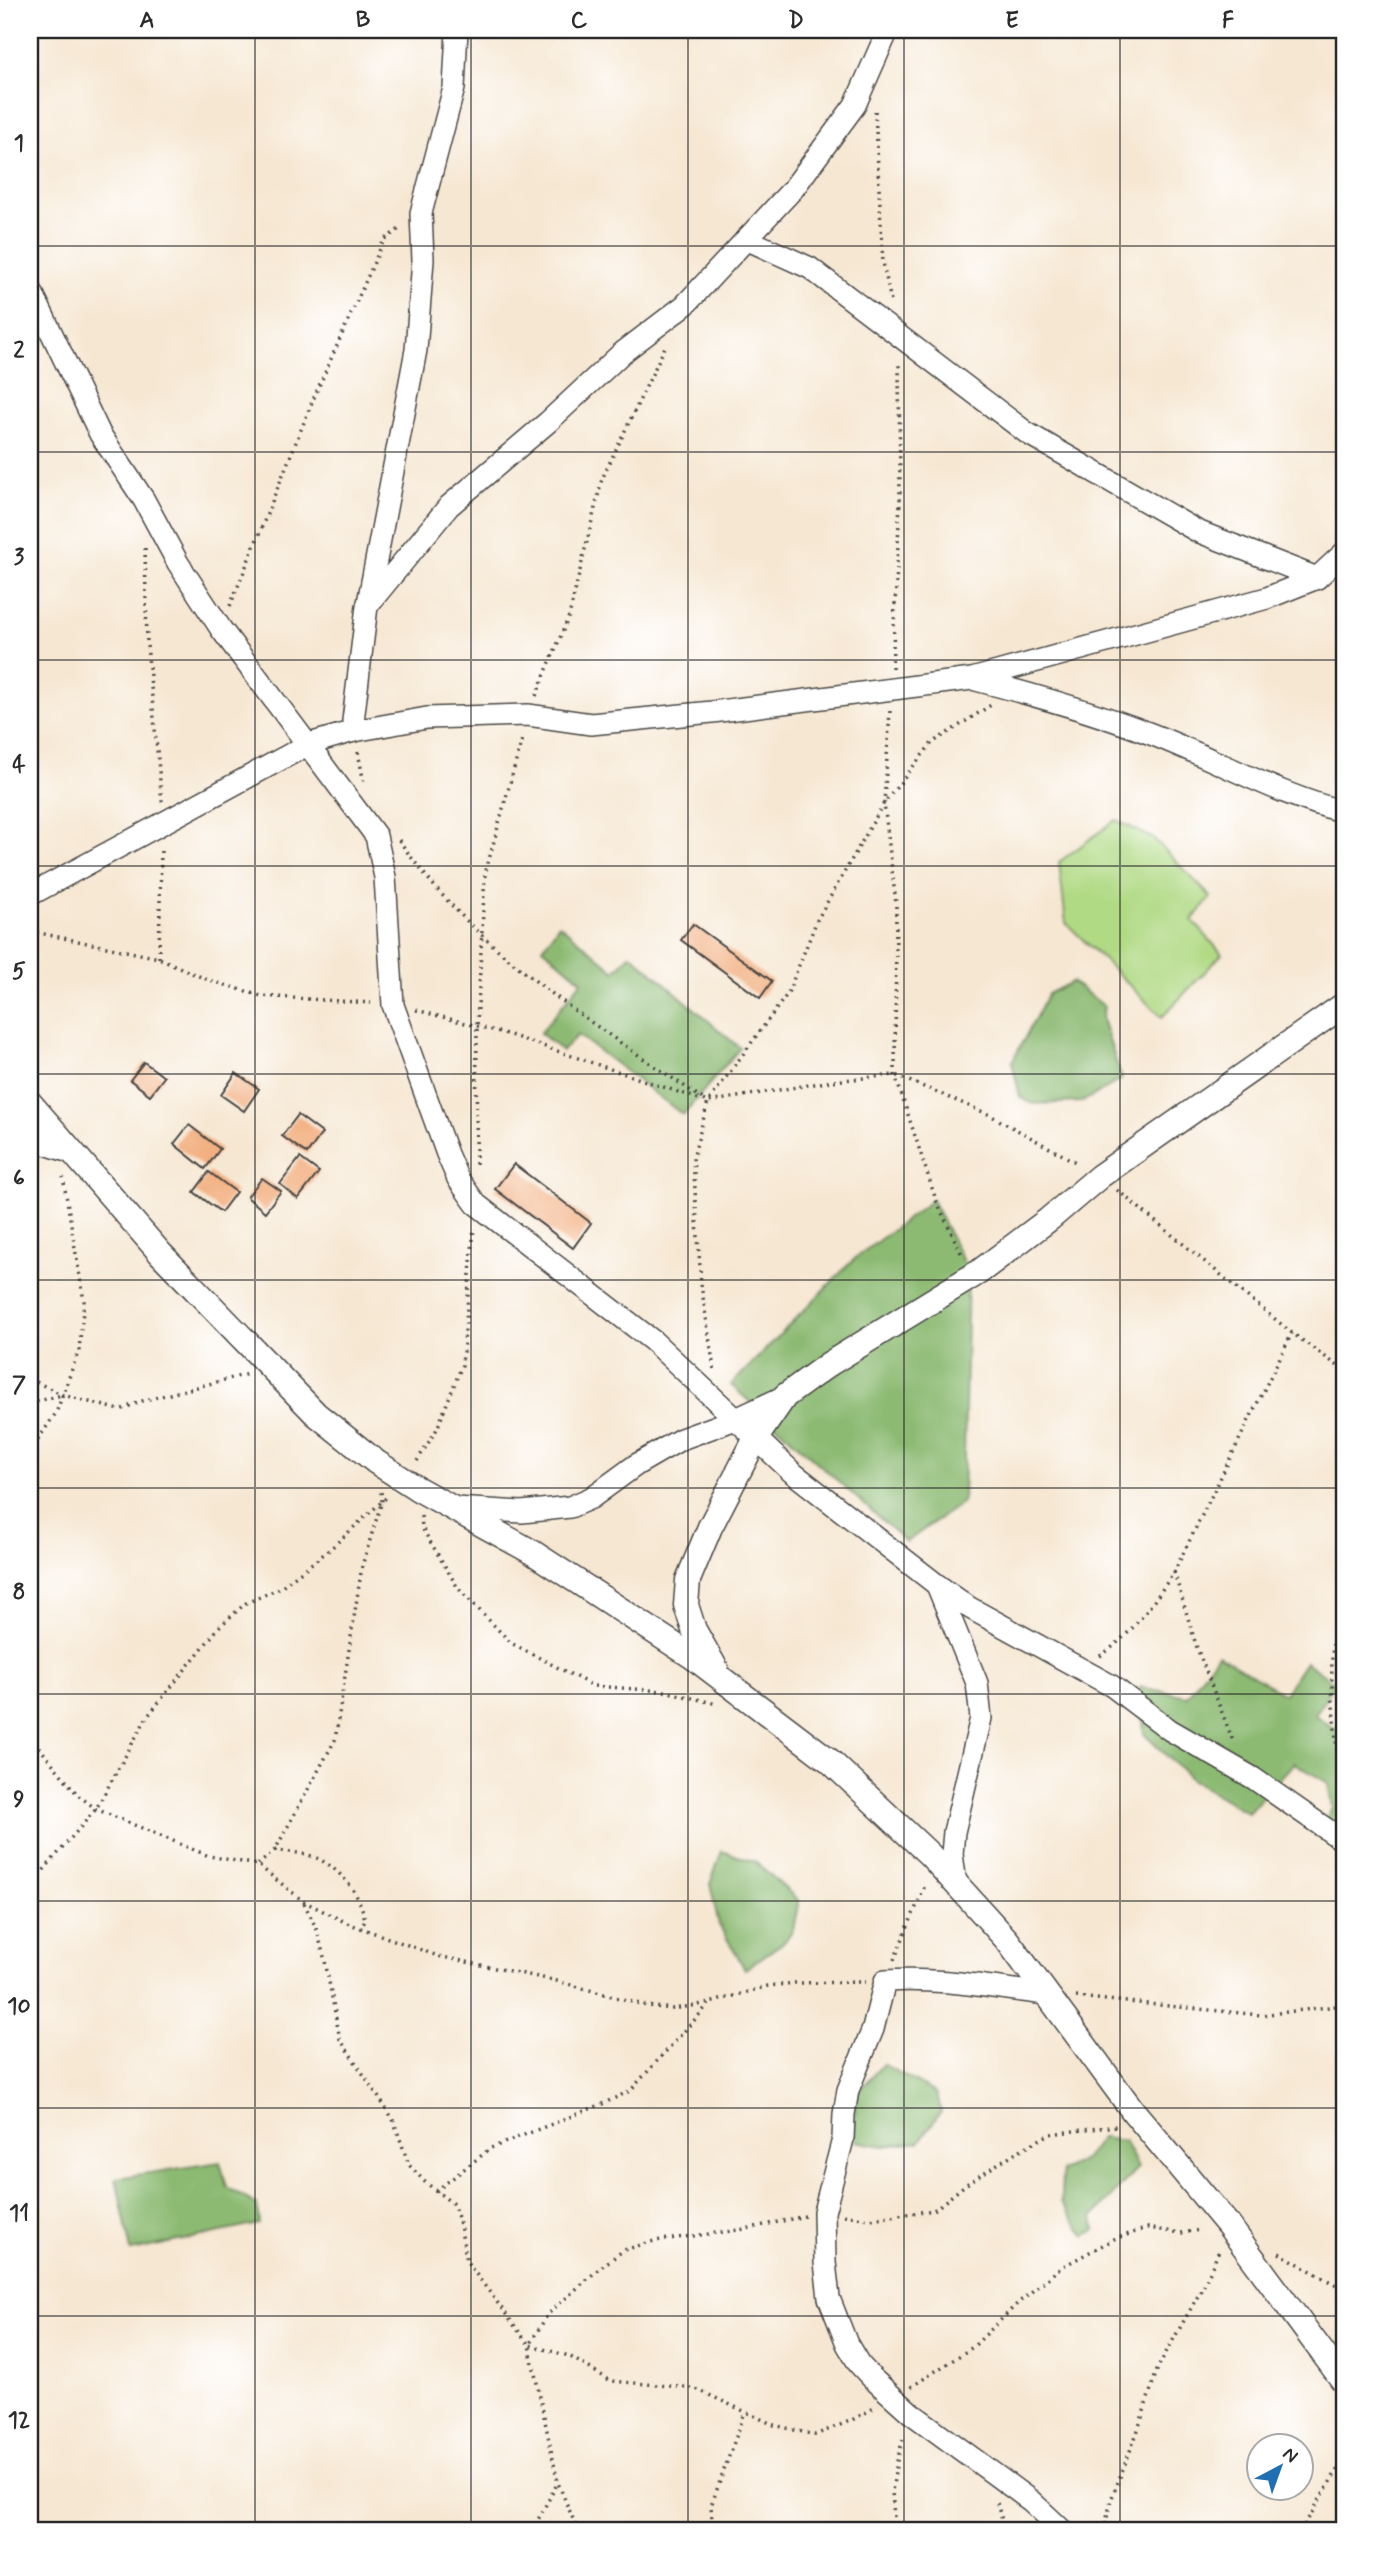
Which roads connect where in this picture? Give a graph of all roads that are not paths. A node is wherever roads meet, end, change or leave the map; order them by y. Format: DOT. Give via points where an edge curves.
graph roads {
  1 [pos="457,30"];
  2 [pos="888,30"];
  3 [pos="746,239"];
  4 [pos="30,288"];
  5 [pos="1345,552"];
  6 [pos="1317,578"];
  7 [pos="368,606"];
  8 [pos="972,679"];
  9 [pos="355,731"];
  10 [pos="309,744"];
  11 [pos="1345,812"];
  12 [pos="30,895"];
  13 [pos="1345,1004"];
  14 [pos="30,1103"];
  15 [pos="30,1139"];
  16 [pos="65,1151"];
  17 [pos="785,1396"];
  18 [pos="736,1419"];
  19 [pos="756,1438"];
  20 [pos="455,1508"];
  21 [pos="936,1584"];
  22 [pos="721,1678"];
  23 [pos="1345,1842"];
  24 [pos="956,1884"];
  25 [pos="1047,1994"];
  26 [pos="1345,2383"];
  27 [pos="1063,2531"];
  1 -- 7 [label="street" via="454,88 421,213 423,260 416,350"];
  2 -- 3 [label="street" via="855,105 793,189"];
  3 -- 6 [label="street" via="810,268 1027,433 1197,531"];
  3 -- 7 [label="street" via="685,305 622,353 449,506"];
  4 -- 10 [label="street" via="100,434 144,500 178,563 221,629"];
  5 -- 6 [label="street"];
  6 -- 8 [label="street" via="1267,598"];
  7 -- 9 [label="street"];
  8 -- 9 [label="street" via="591,724 528,715 427,718"];
  8 -- 11 [label="street" via="1150,733 1311,803"];
  9 -- 10 [label="street"];
  10 -- 12 [label="street"];
  10 -- 18 [label="street" via="376,836 385,877 393,1004 458,1179 475,1204 653,1341"];
  13 -- 17 [label="street" via="1100,1176 979,1272"];
  14 -- 16 [label="street"];
  15 -- 16 [label="street"];
  16 -- 20 [label="street" via="316,1414 376,1462"];
  17 -- 18 [label="street"];
  17 -- 19 [label="street"];
  18 -- 19 [label="street"];
  18 -- 20 [label="street" via="681,1439 570,1507 522,1513"];
  19 -- 21 [label="street" via="793,1473"];
  19 -- 22 [label="street" via="688,1580 685,1605"];
  20 -- 22 [label="street" via="532,1552"];
  21 -- 23 [label="street" via="970,1608 1112,1686 1170,1730 1253,1778"];
  21 -- 24 [label="street" via="977,1683 981,1718 954,1832"];
  22 -- 24 [label="street" via="830,1761"];
  24 -- 25 [label="street" via="1007,1940"];
  25 -- 26 [label="street"];
  25 -- 27 [label="street" via="909,1979 885,1981 876,2021 848,2090 843,2139 824,2225 829,2298 846,2344 859,2364 911,2413 1031,2501"];
}
